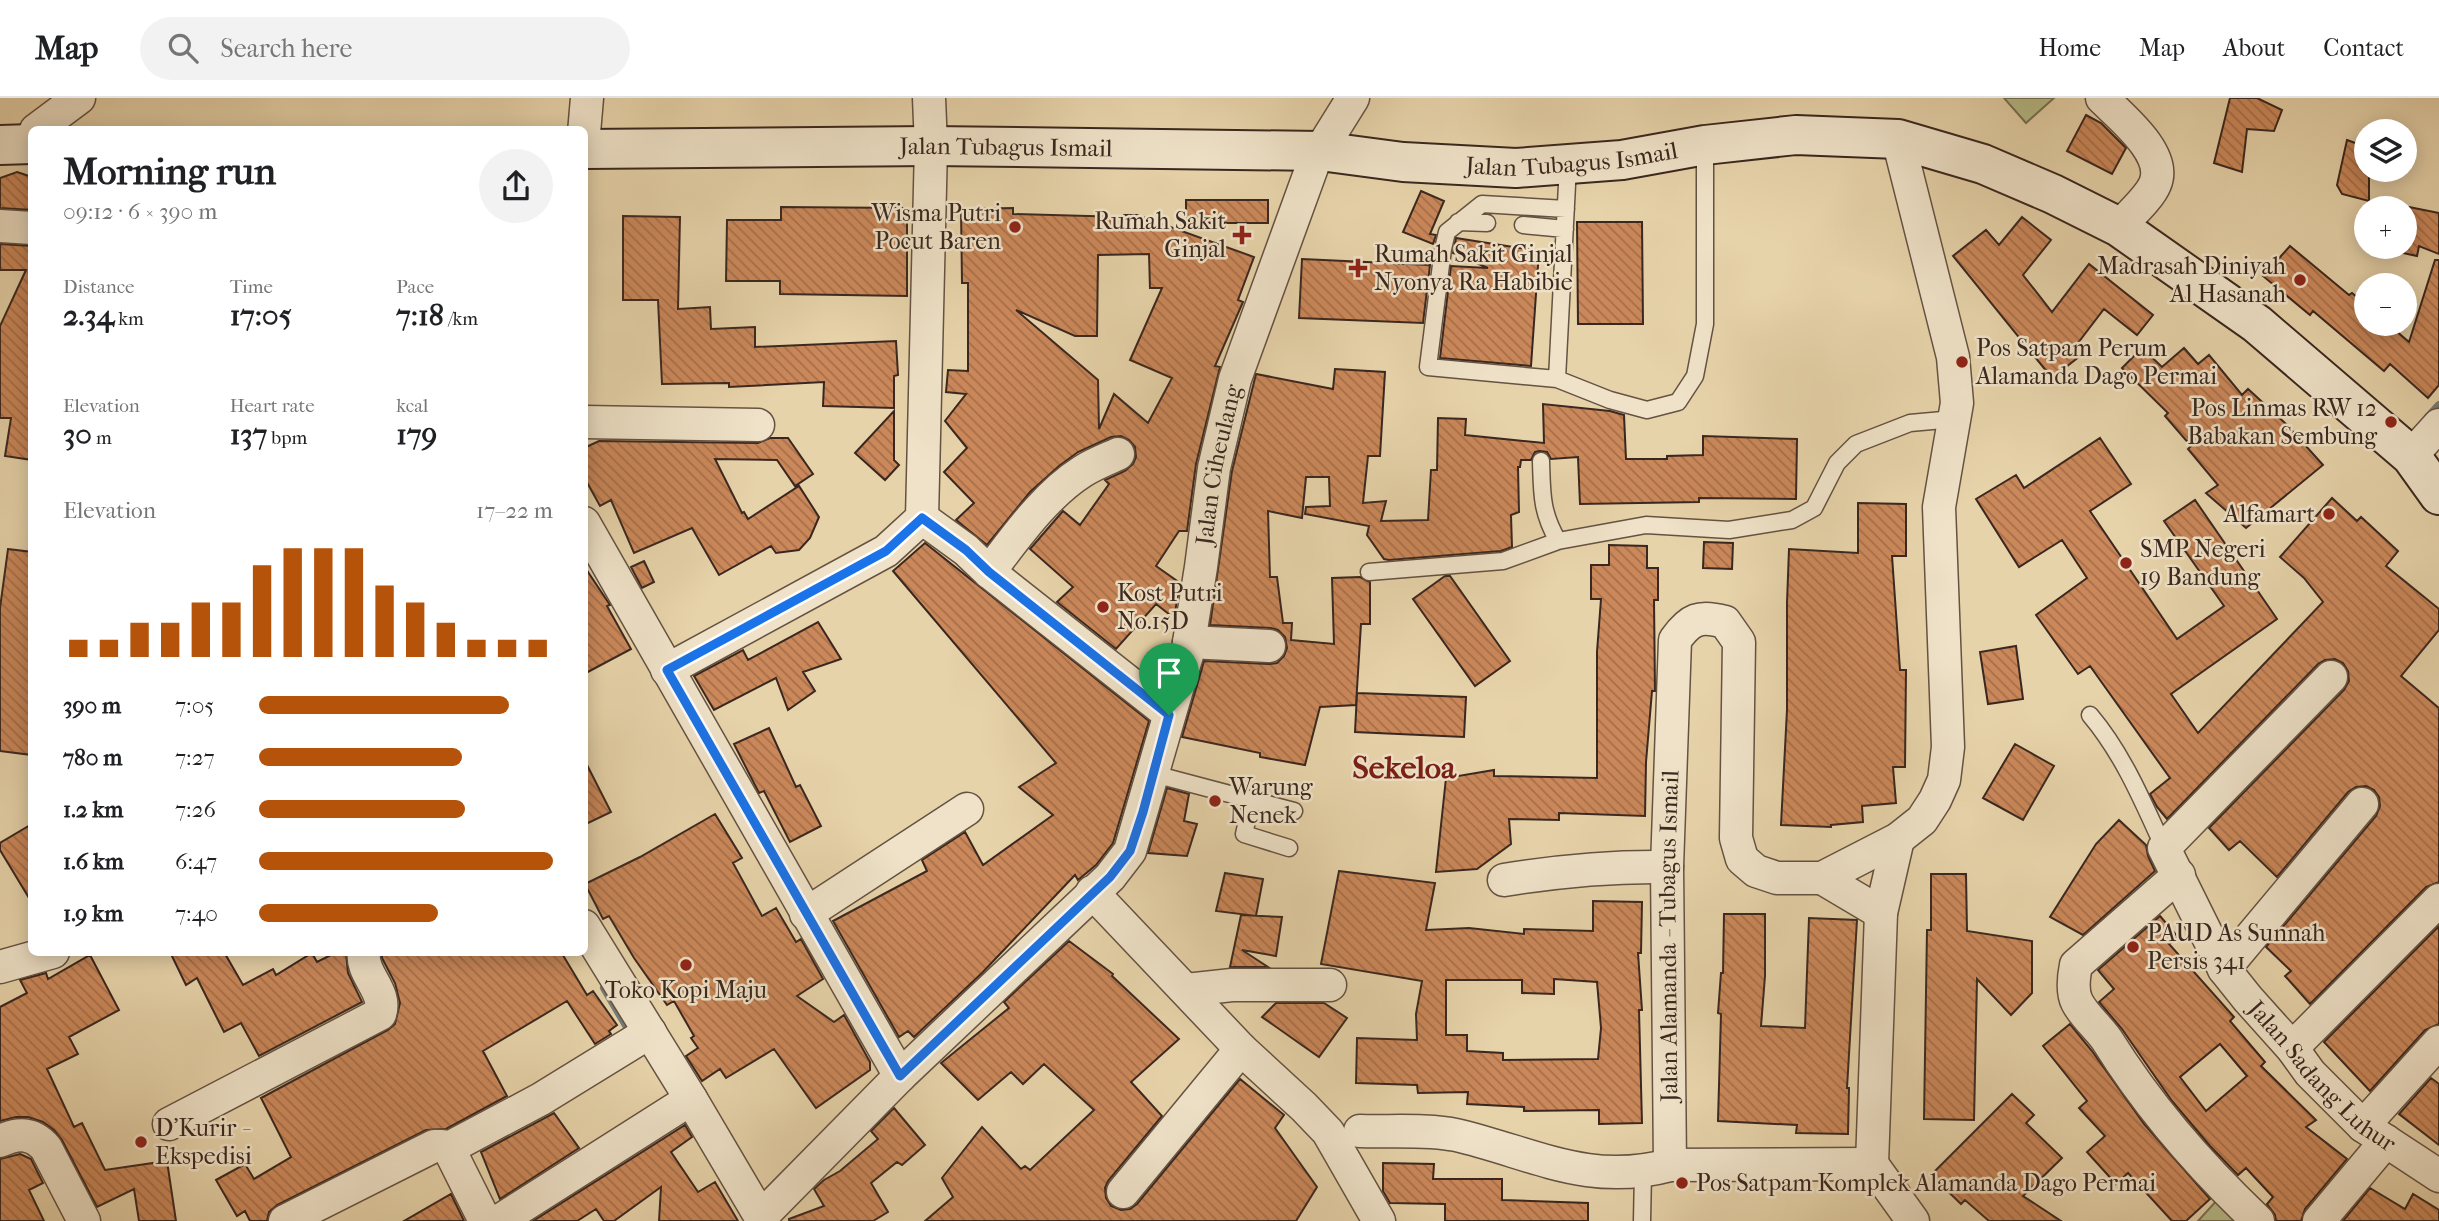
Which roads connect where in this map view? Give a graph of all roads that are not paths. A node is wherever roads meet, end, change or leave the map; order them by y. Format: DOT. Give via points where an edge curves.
graph roads {
  1 [pos="79,98"];
  2 [pos="587,98"];
  3 [pos="929,98"];
  4 [pos="1353,98"];
  5 [pos="2102,98"];
  6 [pos="41,126"];
  7 [pos="585,126"];
  8 [pos="1898,139"];
  9 [pos="1705,145"];
  10 [pos="931,146"];
  11 [pos="588,149"];
  12 [pos="1320,151"];
  13 [pos="1568,164"];
  14 [pos="1566,209"];
  15 [pos="1458,222"];
  16 [pos="1487,223"];
  17 [pos="1523,225"];
  18 [pos="0,226"];
  19 [pos="2119,227"];
  20 [pos="28,228"];
  21 [pos="1565,229"];
  22 [pos="1557,379"];
  23 [pos="1954,419"];
  24 [pos="588,422"];
  25 [pos="758,425"];
  26 [pos="2439,425"];
  27 [pos="1118,454"];
  28 [pos="2411,456"];
  29 [pos="1541,461"];
  30 [pos="2439,495"];
  31 [pos="922,518"];
  32 [pos="588,530"];
  33 [pos="1558,541"];
  34 [pos="989,572"];
  35 [pos="1369,572"];
  36 [pos="1189,642"];
  37 [pos="1269,646"];
  38 [pos="667,670"];
  39 [pos="2331,677"];
  40 [pos="1169,715"];
  41 [pos="2090,715"];
  42 [pos="1154,774"];
  43 [pos="1252,799"];
  44 [pos="2362,804"];
  45 [pos="967,810"];
  46 [pos="1294,811"];
  47 [pos="1898,839"];
  48 [pos="1289,848"];
  49 [pos="2171,861"];
  50 [pos="1667,867"];
  51 [pos="1822,878"];
  52 [pos="1504,880"];
  53 [pos="1092,892"];
  54 [pos="2439,900"];
  55 [pos="1881,913"];
  56 [pos="806,914"];
  57 [pos="588,932"];
  58 [pos="39,956"];
  59 [pos="363,956"];
  60 [pos="0,967"];
  61 [pos="2224,969"];
  62 [pos="1329,985"];
  63 [pos="1186,990"];
  64 [pos="650,1032"];
  65 [pos="2439,1042"];
  66 [pos="2292,1048"];
  67 [pos="1241,1049"];
  68 [pos="900,1076"];
  69 [pos="691,1099"];
  70 [pos="169,1124"];
  71 [pos="1360,1131"];
  72 [pos="2374,1133"];
  73 [pos="0,1141"];
  74 [pos="447,1149"];
  75 [pos="1872,1164"];
  76 [pos="1656,1168"];
  77 [pos="2439,1176"];
  78 [pos="1123,1192"];
  79 [pos="762,1219"];
  80 [pos="84,1221"];
  81 [pos="285,1221"];
  82 [pos="485,1221"];
  83 [pos="499,1221"];
  84 [pos="1379,1221"];
  85 [pos="1642,1221"];
  86 [pos="1913,1221"];
  87 [pos="2258,1221"];
  88 [pos="2319,1221"];
  1 -- 6 [label="street"];
  2 -- 7 [label="street"];
  3 -- 10 [label="street"];
  4 -- 12 [label="street, Jalan Ciheulang"];
  5 -- 19 [label="street" via="2144,140 2157,171 2155,185"];
  8 -- 9 [label="main road, Jalan Tubagus Ismail" via="1796,135"];
  8 -- 19 [label="main road, Jalan Tubagus Ismail" via="1983,164"];
  8 -- 23 [label="street, Jalan Alamanda - Tubagus Ismail" via="1953,357"];
  9 -- 13 [label="main road, Jalan Tubagus Ismail"];
  9 -- 22 [label="lane" via="1705,324 1695,376 1678,402 1647,410"];
  10 -- 11 [label="main road, Jalan Tubagus Ismail"];
  10 -- 12 [label="main road, Jalan Tubagus Ismail"];
  10 -- 31 [label="street"];
  12 -- 13 [label="main road, Jalan Tubagus Ismail" via="1403,162 1516,167"];
  12 -- 36 [label="street, Jalan Ciheulang" via="1235,379 1214,468"];
  13 -- 14 [label="lane"];
  14 -- 15 [label="lane" via="1482,204"];
  14 -- 21 [label="lane"];
  15 -- 16 [label="lane"];
  15 -- 22 [label="lane" via="1447,232 1443,249 1428,367"];
  17 -- 21 [label="lane"];
  18 -- 20 [label="street"];
  19 -- 28 [label="main road, Jalan Tubagus Ismail" via="2257,324"];
  21 -- 22 [label="lane"];
  23 -- 33 [label="lane" via="1910,423 1856,444 1836,463 1814,508 1792,520 1729,530 1646,525"];
  23 -- 47 [label="street, Jalan Alamanda - Tubagus Ismail" via="1939,507 1949,712 1944,780 1922,820"];
  24 -- 25 [label="street"];
  26 -- 28 [label="street"];
  27 -- 34 [label="street" via="1083,471 1052,497"];
  28 -- 30 [label="main road, Jalan Tubagus Ismail"];
  29 -- 33 [label="lane" via="1542,504"];
  31 -- 34 [label="street"];
  31 -- 38 [label="street" via="886,551"];
  32 -- 38 [label="street"];
  33 -- 35 [label="lane" via="1503,562"];
  34 -- 40 [label="street"];
  36 -- 37 [label="street"];
  36 -- 40 [label="street, Jalan Ciheulang"];
  38 -- 56 [label="street"];
  39 -- 49 [label="street"];
  40 -- 42 [label="street, Jalan Ciheulang"];
  41 -- 49 [label="lane" via="2114,747"];
  42 -- 43 [label="lane"];
  42 -- 53 [label="street, Jalan Ciheulang" via="1130,851"];
  43 -- 46 [label="lane"];
  43 -- 48 [label="lane" via="1244,834"];
  44 -- 61 [label="street"];
  45 -- 56 [label="street"];
  47 -- 51 [label="street, Jalan Alamanda - Tubagus Ismail"];
  47 -- 55 [label="street"];
  49 -- 61 [label="street, Jalan Sadang Luhur"];
  49 -- 87 [label="street" via="2076,965 2076,1000 2218,1183"];
  50 -- 51 [label="street, Jalan Alamanda - Tubagus Ismail" via="1675,640 1686,625 1706,617 1725,622 1739,642 1736,838 1742,859 1755,871 1777,878"];
  50 -- 52 [label="street" via="1559,871"];
  50 -- 76 [label="street, Jalan Alamanda - Tubagus Ismail"];
  51 -- 55 [label="street"];
  53 -- 63 [label="street"];
  53 -- 68 [label="street, Jalan Ciheulang"];
  54 -- 66 [label="street"];
  55 -- 75 [label="street"];
  56 -- 68 [label="street"];
  57 -- 64 [label="street"];
  58 -- 60 [label="street"];
  59 -- 70 [label="street" via="382,1000 380,1014"];
  61 -- 66 [label="street, Jalan Sadang Luhur"];
  62 -- 63 [label="street"];
  63 -- 67 [label="street"];
  64 -- 69 [label="street"];
  64 -- 74 [label="street" via="541,1099"];
  65 -- 72 [label="street"];
  66 -- 72 [label="street, Jalan Sadang Luhur" via="2310,1073"];
  67 -- 78 [label="street"];
  67 -- 84 [label="street" via="1328,1132"];
  68 -- 79 [label="street, Jalan Ciheulang"];
  69 -- 79 [label="street"];
  69 -- 83 [label="street"];
  71 -- 76 [label="street" via="1454,1134 1552,1164 1597,1171"];
  72 -- 77 [label="street, Jalan Sadang Luhur"];
  72 -- 88 [label="street"];
  73 -- 80 [label="street" via="24,1135 38,1139"];
  74 -- 81 [label="street" via="434,1146"];
  74 -- 82 [label="street"];
  75 -- 76 [label="street"];
  75 -- 86 [label="street"];
  76 -- 85 [label="lane"];
}
